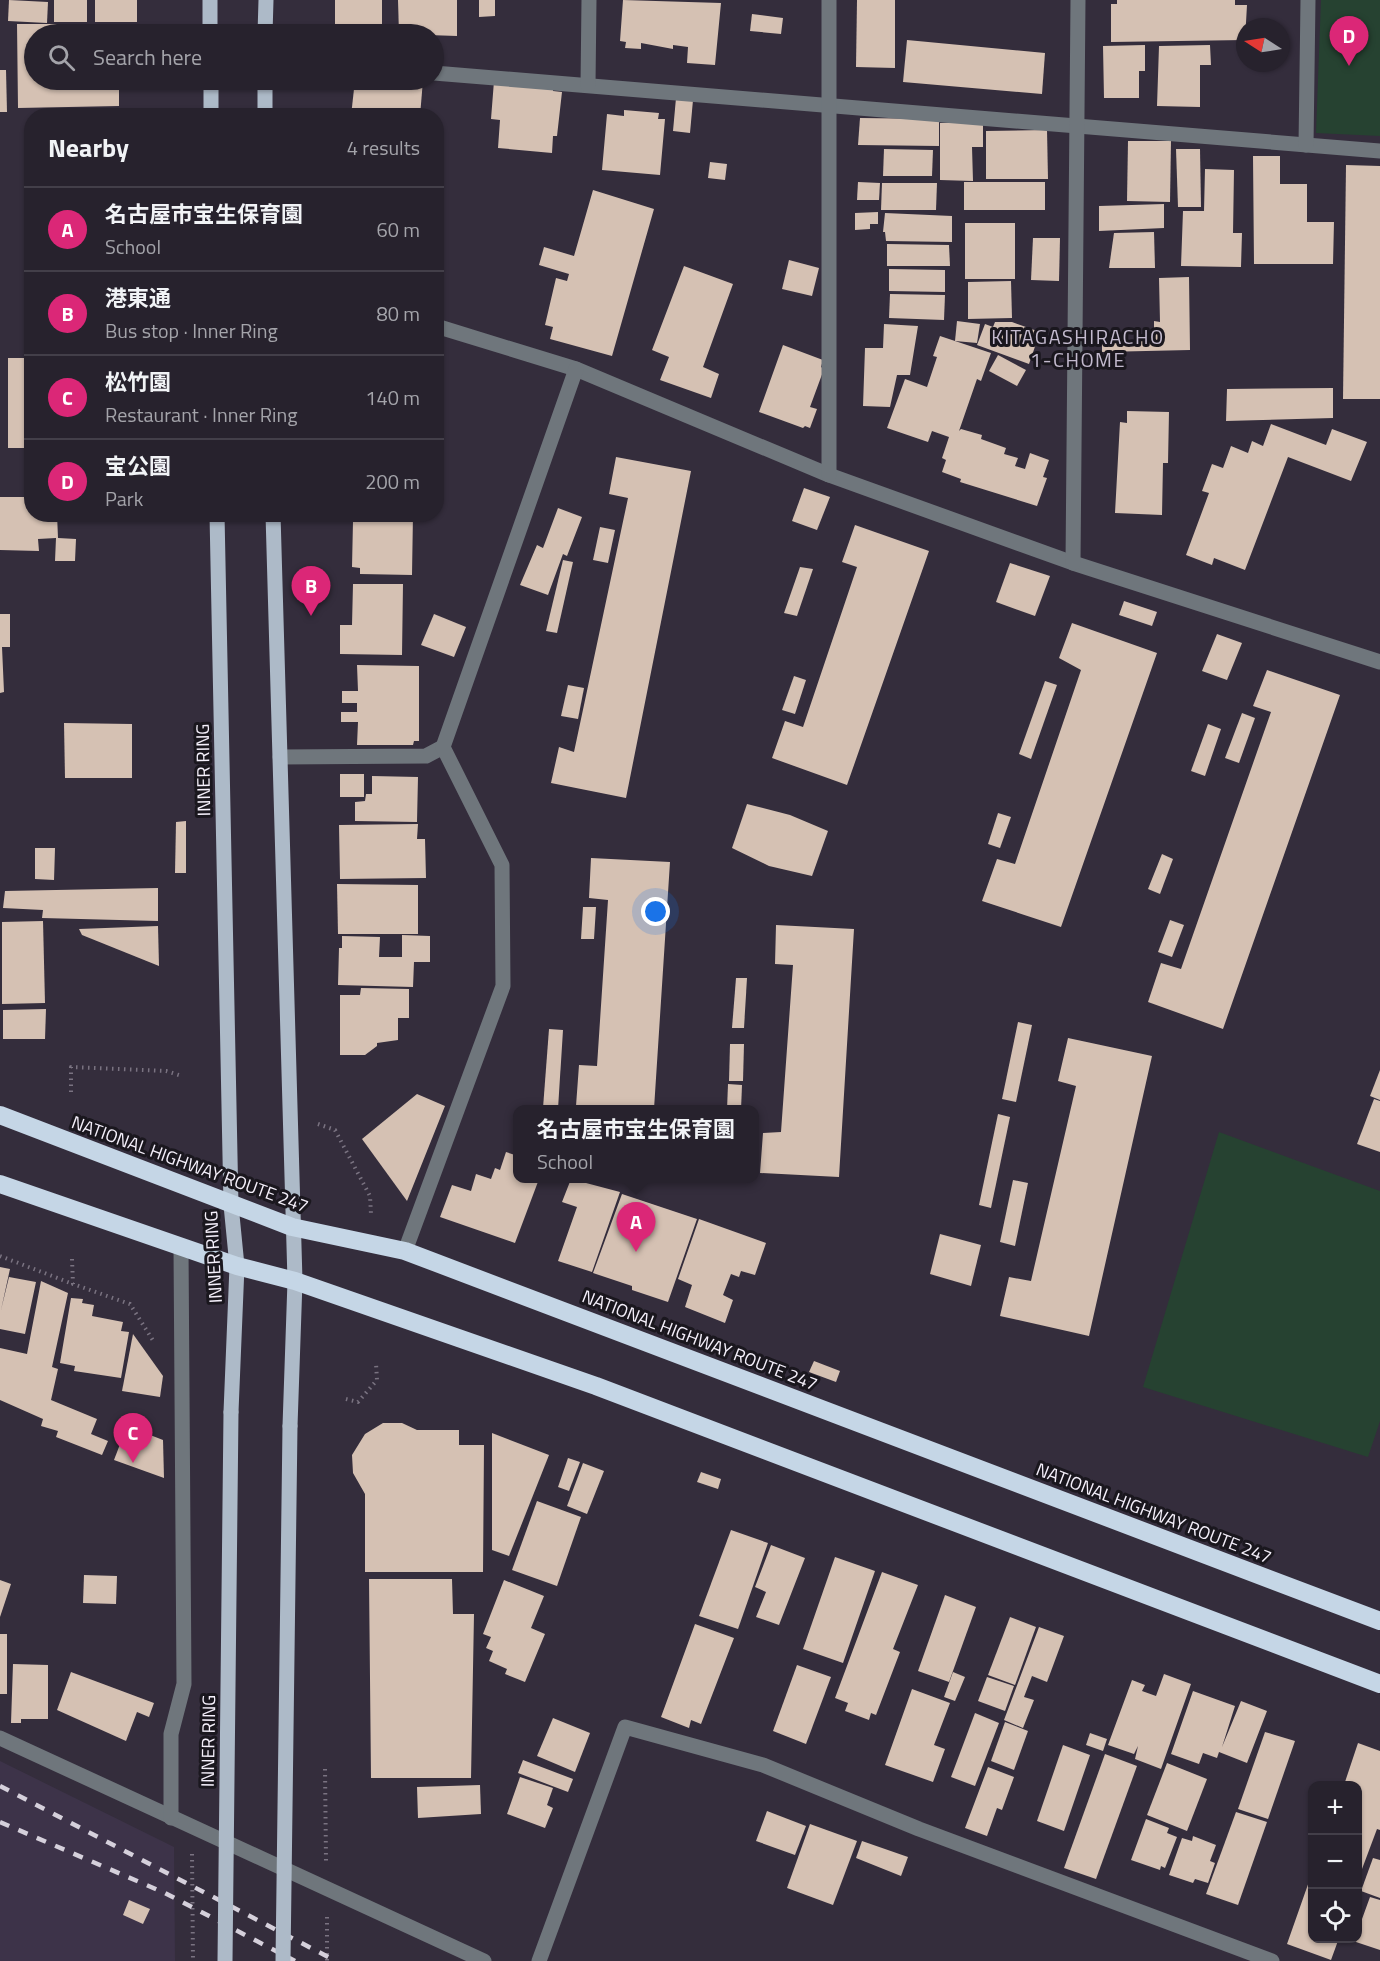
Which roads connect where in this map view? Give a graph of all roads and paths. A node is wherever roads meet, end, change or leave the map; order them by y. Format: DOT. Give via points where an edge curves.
graph roads {
  1 [pos="210,0"];
  2 [pos="266,0"];
  3 [pos="589,0"];
  4 [pos="829,0"];
  5 [pos="1078,0"];
  6 [pos="1308,0"];
  7 [pos="210,24"];
  8 [pos="265,24"];
  9 [pos="444,75"];
  10 [pos="588,85"];
  11 [pos="211,90"];
  12 [pos="265,90"];
  13 [pos="829,105"];
  14 [pos="211,108"];
  15 [pos="265,108"];
  16 [pos="1079,125"];
  17 [pos="1306,145"];
  18 [pos="1380,151"];
  19 [pos="444,328"];
  20 [pos="576,369"];
  21 [pos="829,475"];
  22 [pos="217,522"];
  23 [pos="273,522"];
  24 [pos="1073,563"];
  25 [pos="1380,662"];
  26 [pos="443,747"];
  27 [pos="280,757"];
  28 [pos="182,1076"];
  29 [pos="71,1092"];
  30 [pos="0,1115"];
  31 [pos="318,1124"];
  32 [pos="0,1184"];
  33 [pos="231,1205"];
  34 [pos="371,1214"];
  35 [pos="292,1227"];
  36 [pos="181,1247"];
  37 [pos="405,1251"];
  38 [pos="0,1256"];
  39 [pos="72,1259"];
  40 [pos="237,1266"];
  41 [pos="295,1281"];
  42 [pos="73,1284"];
  43 [pos="160,1351"];
  44 [pos="376,1363"];
  45 [pos="346,1399"];
  46 [pos="1380,1621"];
  47 [pos="1380,1684"];
  48 [pos="0,1738"];
  49 [pos="325,1769"];
  50 [pos="171,1818"];
  51 [pos="192,1850"];
  52 [pos="326,1861"];
  53 [pos="193,1961"];
  54 [pos="225,1961"];
  55 [pos="283,1961"];
  56 [pos="484,1961"];
  57 [pos="539,1961"];
  58 [pos="1272,1961"];
  1 -- 7 [label="main road"];
  2 -- 8 [label="main road"];
  3 -- 10 [label="street"];
  4 -- 13 [label="street"];
  5 -- 16 [label="street"];
  6 -- 17 [label="street"];
  9 -- 10 [label="street"];
  10 -- 13 [label="street"];
  11 -- 14 [label="main road"];
  12 -- 15 [label="main road"];
  13 -- 16 [label="street"];
  13 -- 21 [label="street"];
  16 -- 17 [label="street"];
  16 -- 24 [label="street"];
  17 -- 18 [label="street"];
  19 -- 20 [label="street"];
  20 -- 21 [label="street"];
  20 -- 26 [label="street"];
  21 -- 24 [label="street"];
  22 -- 33 [label="main road, INNER RING"];
  23 -- 27 [label="main road"];
  24 -- 25 [label="street"];
  26 -- 27 [label="street" via="426,756"];
  26 -- 37 [label="street" via="502,865 503,986"];
  27 -- 35 [label="main road"];
  28 -- 29 [label="path" via="166,1071 71,1067"];
  30 -- 33 [label="highway, NATIONAL HIGHWAY ROUTE 247"];
  31 -- 34 [label="path" via="335,1130 370,1196"];
  32 -- 36 [label="highway"];
  33 -- 35 [label="highway, NATIONAL HIGHWAY ROUTE 247"];
  33 -- 40 [label="main road, INNER RING"];
  35 -- 37 [label="highway, NATIONAL HIGHWAY ROUTE 247"];
  35 -- 41 [label="main road"];
  36 -- 40 [label="highway"];
  36 -- 50 [label="street" via="184,1684 171,1734"];
  37 -- 46 [label="highway, NATIONAL HIGHWAY ROUTE 247"];
  38 -- 42 [label="path"];
  39 -- 42 [label="path"];
  40 -- 41 [label="highway"];
  40 -- 54 [label="main road, INNER RING, bridge" via="231,1412"];
  41 -- 47 [label="highway" via="596,1386"];
  41 -- 55 [label="main road, bridge"];
  42 -- 43 [label="path" via="130,1304"];
  44 -- 45 [label="path" via="377,1380 358,1402"];
  48 -- 50 [label="street"];
  49 -- 52 [label="path"];
  50 -- 56 [label="street"];
  51 -- 53 [label="path"];
  57 -- 58 [label="street" via="625,1727 764,1765 919,1829"];
}
